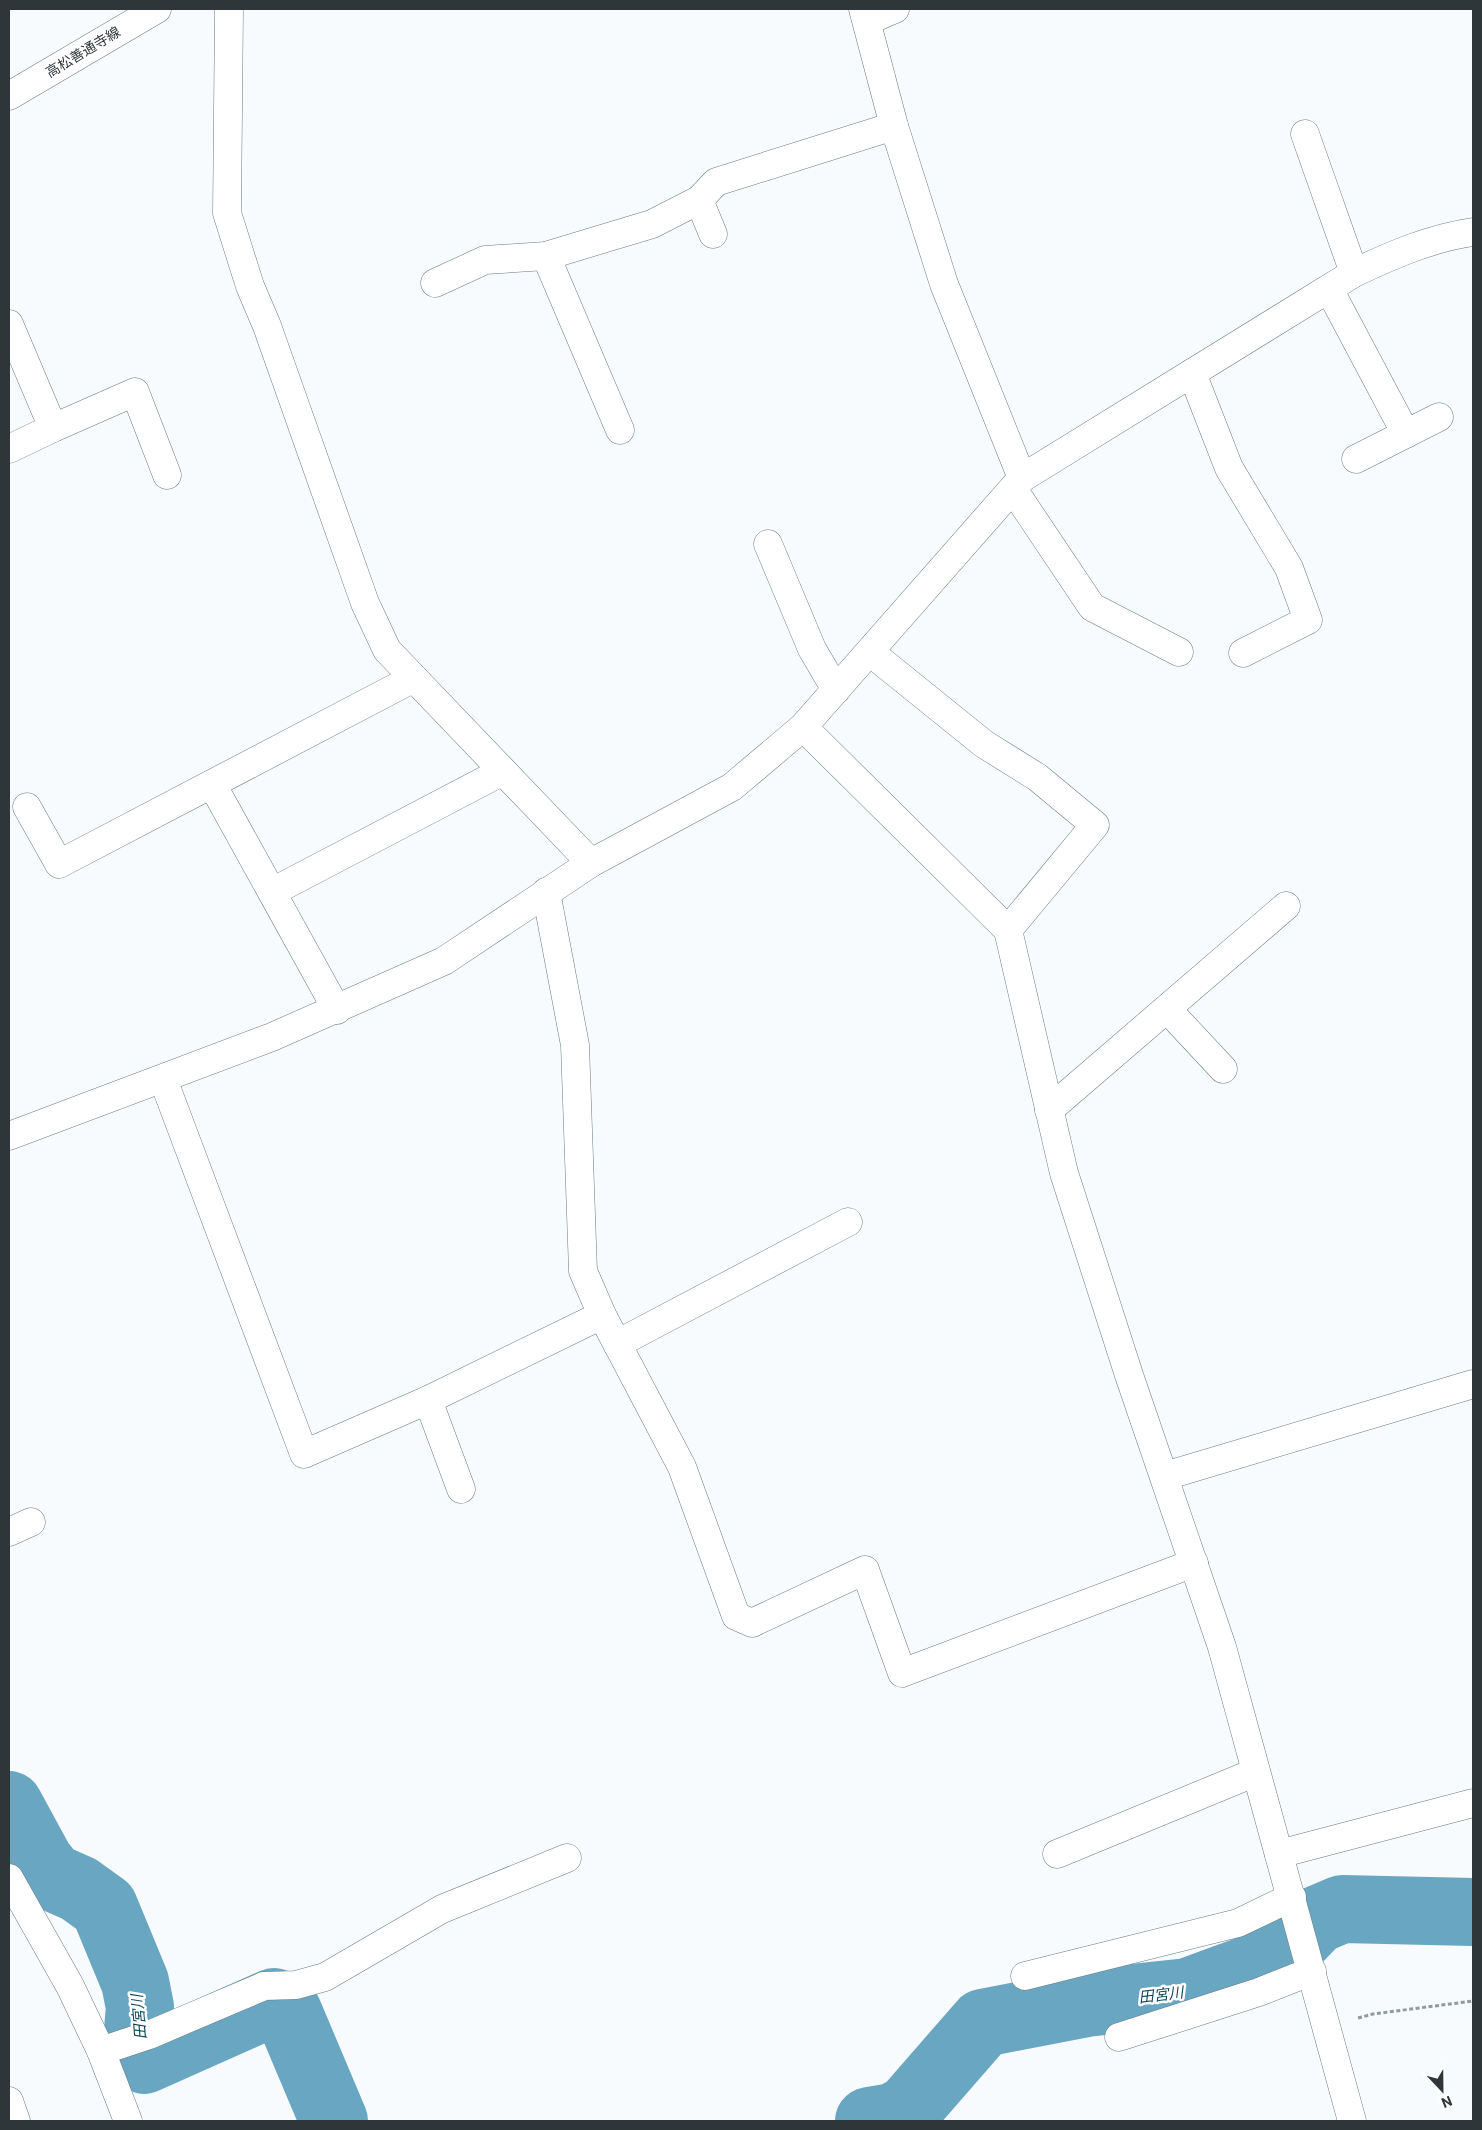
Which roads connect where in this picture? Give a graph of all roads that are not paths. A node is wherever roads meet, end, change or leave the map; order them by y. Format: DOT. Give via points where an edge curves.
graph roads {
  1 [pos="157,9"];
  2 [pos="229,9"];
  3 [pos="895,9"];
  4 [pos="865,15"];
  5 [pos="9,96"];
  6 [pos="894,126"];
  7 [pos="1305,134"];
  8 [pos="699,200"];
  9 [pos="1473,232"];
  10 [pos="713,234"];
  11 [pos="546,256"];
  12 [pos="1354,273"];
  13 [pos="435,283"];
  14 [pos="1328,290"];
  15 [pos="9,324"];
  16 [pos="1192,373"];
  17 [pos="1439,417"];
  18 [pos="53,428"];
  19 [pos="620,430"];
  20 [pos="1406,434"];
  21 [pos="9,449"];
  22 [pos="1356,459"];
  23 [pos="167,476"];
  24 [pos="1018,484"];
  25 [pos="768,544"];
  26 [pos="870,652"];
  27 [pos="1179,652"];
  28 [pos="1243,654"];
  29 [pos="414,678"];
  30 [pos="836,690"];
  31 [pos="803,727"];
  32 [pos="503,771"];
  33 [pos="212,784"];
  34 [pos="27,807"];
  35 [pos="591,863"];
  36 [pos="272,892"];
  37 [pos="546,892"];
  38 [pos="1286,906"];
  39 [pos="1008,930"];
  40 [pos="1166,1009"];
  41 [pos="337,1010"];
  42 [pos="1223,1069"];
  43 [pos="163,1079"];
  44 [pos="1049,1110"];
  45 [pos="9,1136"];
  46 [pos="848,1222"];
  47 [pos="602,1315"];
  48 [pos="618,1344"];
  49 [pos="1473,1384"];
  50 [pos="428,1400"];
  51 [pos="1165,1476"];
  52 [pos="461,1489"];
  53 [pos="1194,1563"];
  54 [pos="1256,1772"];
  55 [pos="1473,1803"];
  56 [pos="1056,1854"];
  57 [pos="1279,1854"];
  58 [pos="567,1858"];
  59 [pos="9,1878"];
  60 [pos="1294,1905"];
  61 [pos="1312,1971"];
  62 [pos="1025,1976"];
  63 [pos="1119,2037"];
  64 [pos="101,2051"];
  65 [pos="9,2101"];
  66 [pos="1347,2120"];
  67 [pos="16,2121"];
  68 [pos="128,2121"];
  1 -- 5 [label="street, 高松善通寺線"];
  2 -- 29 [label="street" via="227,213 250,286 365,603 387,650"];
  3 -- 4 [label="street"];
  4 -- 6 [label="street"];
  6 -- 8 [label="street" via="716,182"];
  6 -- 24 [label="street" via="944,284"];
  7 -- 12 [label="street"];
  8 -- 10 [label="street"];
  8 -- 11 [label="street" via="652,224"];
  9 -- 12 [label="street" via="1404,249"];
  11 -- 13 [label="street" via="485,260"];
  11 -- 19 [label="street"];
  12 -- 14 [label="street"];
  14 -- 16 [label="street"];
  14 -- 20 [label="street"];
  15 -- 18 [label="street"];
  16 -- 24 [label="street"];
  16 -- 28 [label="street" via="1229,468 1289,568 1308,620"];
  17 -- 20 [label="street"];
  18 -- 21 [label="street"];
  18 -- 23 [label="street" via="135,392"];
  20 -- 22 [label="street"];
  24 -- 26 [label="street"];
  24 -- 27 [label="street" via="1092,607"];
  25 -- 30 [label="street" via="812,649"];
  26 -- 30 [label="street"];
  26 -- 39 [label="street" via="984,744 1037,777 1094,825"];
  29 -- 32 [label="street"];
  29 -- 33 [label="street"];
  30 -- 31 [label="street"];
  31 -- 35 [label="street" via="732,787"];
  31 -- 39 [label="street"];
  32 -- 35 [label="street"];
  32 -- 36 [label="street"];
  33 -- 34 [label="street" via="59,864"];
  33 -- 36 [label="street"];
  35 -- 37 [label="street"];
  36 -- 41 [label="street"];
  37 -- 41 [label="street" via="444,961"];
  37 -- 47 [label="street" via="575,1045 583,1271"];
  38 -- 40 [label="street"];
  39 -- 44 [label="street"];
  40 -- 42 [label="street"];
  40 -- 44 [label="street"];
  41 -- 43 [label="street"];
  43 -- 45 [label="street"];
  43 -- 50 [label="street" via="304,1454"];
  44 -- 51 [label="street" via="1064,1173"];
  46 -- 48 [label="street"];
  47 -- 48 [label="street"];
  47 -- 50 [label="street"];
  48 -- 53 [label="street" via="682,1467 736,1616 752,1623 865,1570 902,1674"];
  49 -- 51 [label="street"];
  50 -- 52 [label="street"];
  51 -- 53 [label="street"];
  53 -- 54 [label="street" via="1222,1647"];
  54 -- 56 [label="street"];
  54 -- 57 [label="street"];
  55 -- 57 [label="street"];
  57 -- 60 [label="street"];
  58 -- 64 [label="street" via="442,1909 326,1977 296,1985 264,1986"];
  59 -- 64 [label="street" via="70,1986"];
  60 -- 61 [label="street"];
  60 -- 62 [label="street" via="1238,1923"];
  61 -- 63 [label="street" via="1259,1992"];
  61 -- 66 [label="street"];
  64 -- 68 [label="street"];
  65 -- 67 [label="street"];
}
